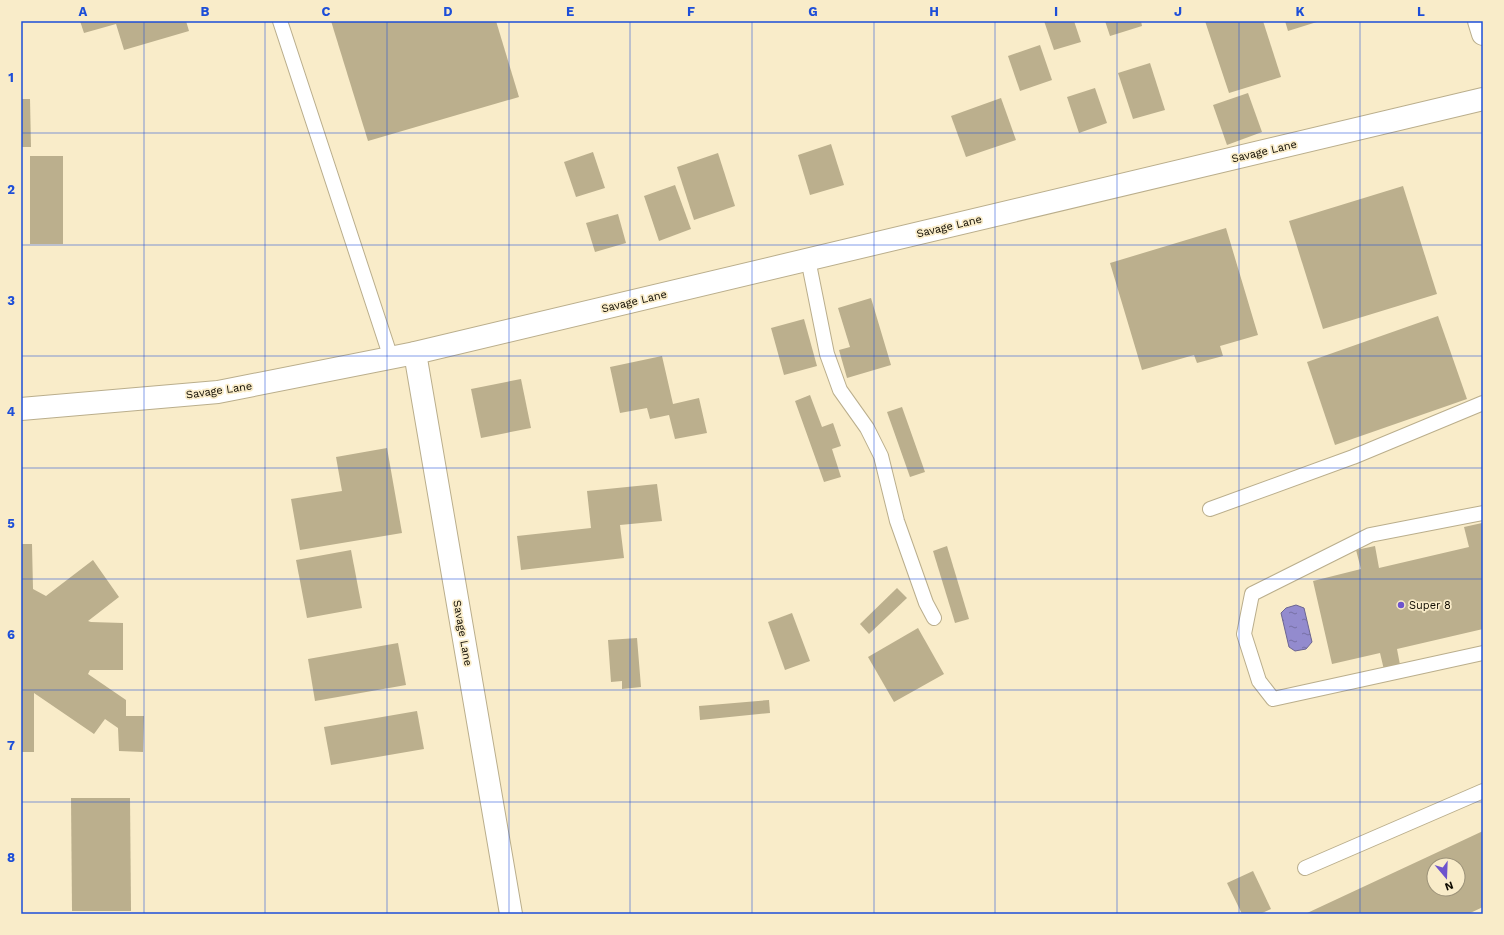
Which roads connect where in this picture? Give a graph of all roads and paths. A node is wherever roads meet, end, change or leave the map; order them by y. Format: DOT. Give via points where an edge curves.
graph roads {
  1 [pos="280,21"];
  2 [pos="1479,21"];
  3 [pos="1483,34"];
  4 [pos="1483,99"];
  5 [pos="808,259"];
  6 [pos="415,353"];
  7 [pos="391,358"];
  8 [pos="1483,403"];
  9 [pos="21,410"];
  10 [pos="1210,509"];
  11 [pos="1483,513"];
  12 [pos="934,618"];
  13 [pos="1483,653"];
  14 [pos="1483,791"];
  15 [pos="1305,868"];
  16 [pos="511,914"];
  1 -- 7 [label="lane"];
  2 -- 3 [label="street"];
  4 -- 5 [label="street, Savage Lane"];
  5 -- 6 [label="street, Savage Lane"];
  5 -- 12 [label="lane" via="827,354 840,390 866,428 881,456 897,521 926,603"];
  6 -- 7 [label="street, Savage Lane"];
  6 -- 16 [label="street, Savage Lane"];
  7 -- 9 [label="street, Savage Lane" via="218,392"];
  8 -- 10 [label="lane" via="1353,457"];
  11 -- 13 [label="lane" via="1370,534 1252,594 1244,634 1259,681 1274,699"];
  14 -- 15 [label="lane"];
}
